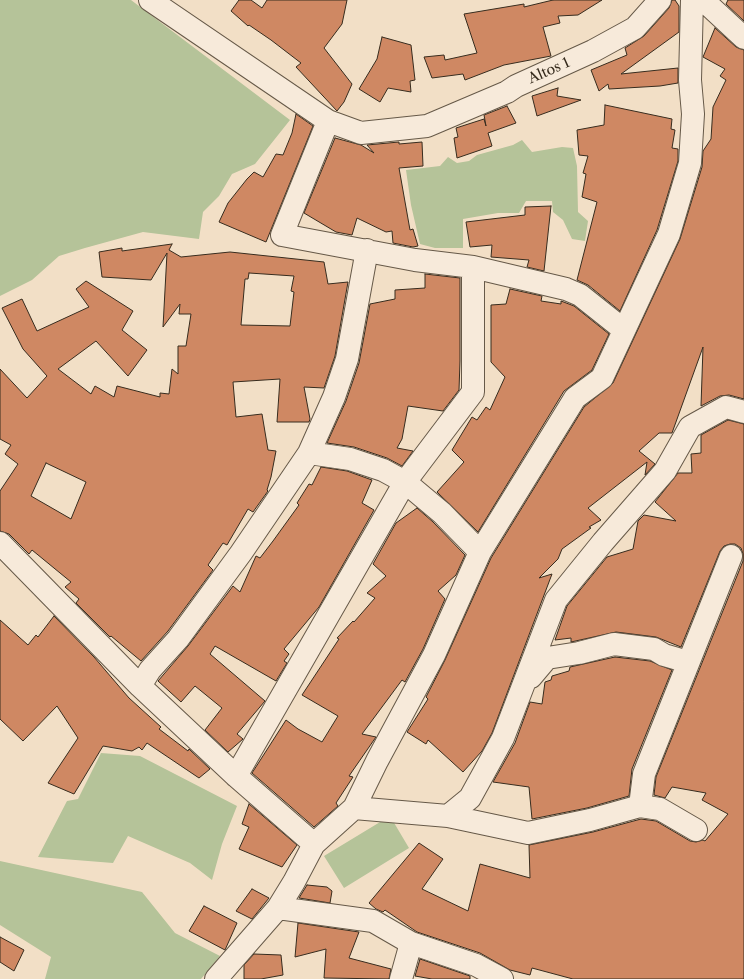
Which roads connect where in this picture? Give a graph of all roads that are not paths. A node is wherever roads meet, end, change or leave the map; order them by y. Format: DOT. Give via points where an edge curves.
graph roads {
  1 [pos="150,0"];
  2 [pos="660,0"];
  3 [pos="692,0"];
  4 [pos="703,0"];
  5 [pos="744,38"];
  6 [pos="328,122"];
  7 [pos="367,250"];
  8 [pos="473,267"];
  9 [pos="624,330"];
  10 [pos="744,412"];
  11 [pos="309,453"];
  12 [pos="405,482"];
  13 [pos="0,542"];
  14 [pos="480,552"];
  15 [pos="731,556"];
  16 [pos="688,662"];
  17 [pos="140,686"];
  18 [pos="524,686"];
  19 [pos="236,776"];
  20 [pos="640,806"];
  21 [pos="354,808"];
  22 [pos="448,816"];
  23 [pos="696,830"];
  24 [pos="314,844"];
  25 [pos="278,908"];
  26 [pos="411,943"];
  27 [pos="216,979"];
  28 [pos="402,979"];
  29 [pos="502,979"];
  1 -- 6 [label="street, Altos 1"];
  2 -- 6 [label="street, Altos 1" via="635,28 593,51 427,126 362,133"];
  3 -- 9 [label="street" via="690,80 693,114 690,163 669,234"];
  4 -- 5 [label="street"];
  6 -- 7 [label="street" via="282,235"];
  7 -- 8 [label="street" via="415,260"];
  7 -- 11 [label="street" via="347,359 334,397"];
  8 -- 9 [label="street" via="566,289 580,295"];
  8 -- 12 [label="street" via="474,392"];
  9 -- 14 [label="street" via="602,378 575,398"];
  10 -- 18 [label="street" via="726,407 690,427 665,471 556,600"];
  11 -- 12 [label="street" via="350,459 383,470"];
  11 -- 17 [label="street" via="241,553"];
  12 -- 14 [label="street" via="442,513"];
  12 -- 19 [label="street"];
  13 -- 17 [label="street"];
  14 -- 21 [label="street" via="434,655"];
  15 -- 16 [label="street"];
  16 -- 18 [label="street" via="654,650 614,644 547,658"];
  16 -- 20 [label="street" via="644,774"];
  17 -- 19 [label="street"];
  18 -- 22 [label="street" via="503,738 470,798"];
  19 -- 24 [label="street"];
  20 -- 22 [label="street" via="528,833"];
  20 -- 23 [label="street" via="660,809"];
  21 -- 22 [label="street"];
  21 -- 24 [label="street"];
  24 -- 25 [label="street"];
  25 -- 26 [label="street" via="373,921"];
  25 -- 27 [label="street"];
  26 -- 28 [label="street"];
  26 -- 29 [label="street" via="476,965"];
}
